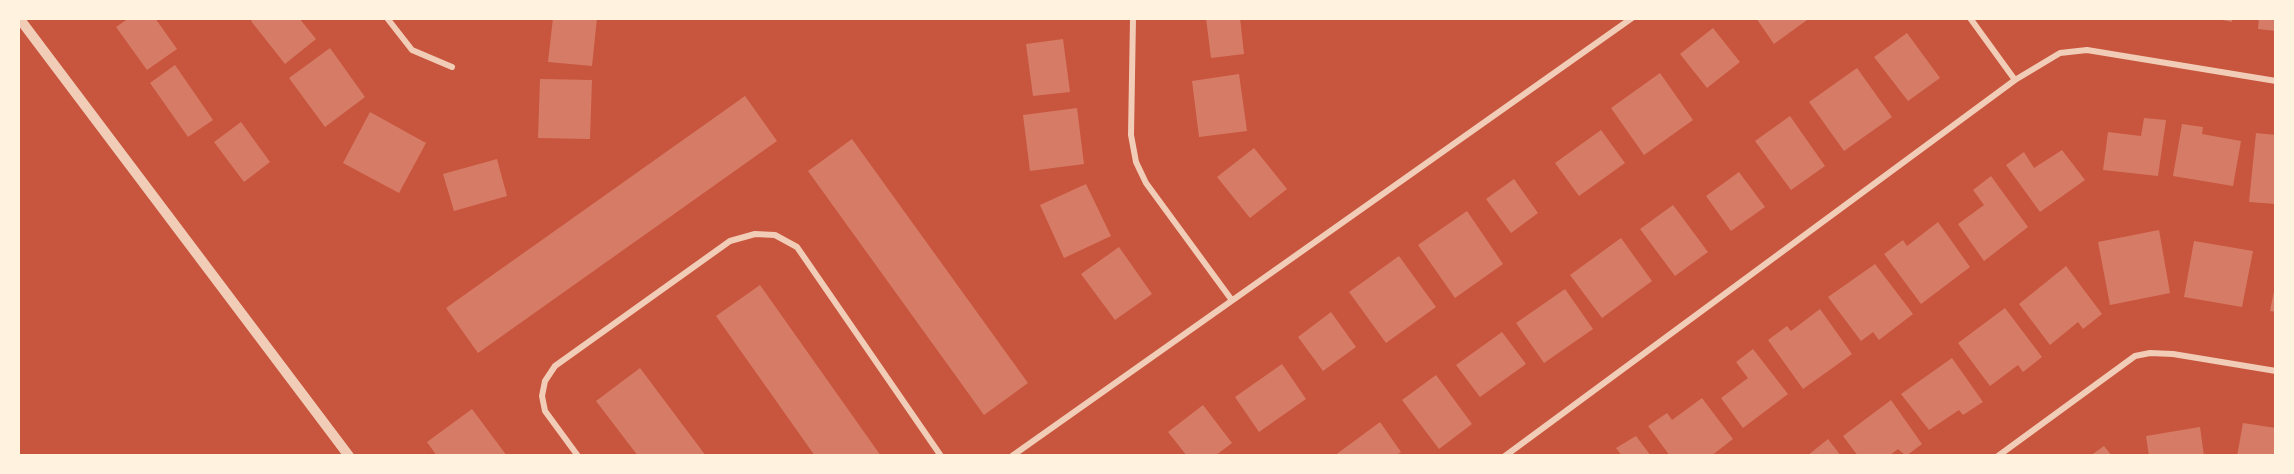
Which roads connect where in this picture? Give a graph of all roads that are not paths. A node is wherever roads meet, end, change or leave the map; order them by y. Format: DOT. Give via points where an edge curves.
graph roads {
  1 [pos="19,18"];
  2 [pos="387,18"];
  3 [pos="1133,18"];
  4 [pos="1632,18"];
  5 [pos="1970,18"];
  6 [pos="452,67"];
  7 [pos="2015,80"];
  8 [pos="2276,81"];
  9 [pos="1231,299"];
  10 [pos="2276,371"];
  11 [pos="349,456"];
  12 [pos="578,456"];
  13 [pos="941,456"];
  14 [pos="1012,456"];
  15 [pos="1506,456"];
  16 [pos="1998,456"];
  1 -- 11 [label="street"];
  2 -- 6 [label="street" via="412,50"];
  3 -- 9 [label="street" via="1131,135 1136,162 1146,183"];
  4 -- 9 [label="street"];
  5 -- 7 [label="street"];
  7 -- 8 [label="street" via="2060,54 2076,50"];
  7 -- 15 [label="street"];
  9 -- 14 [label="street"];
  10 -- 16 [label="street" via="2174,354 2135,356"];
  12 -- 13 [label="street" via="545,411 545,381 555,366 730,241 755,234 775,235 797,247"];
}
